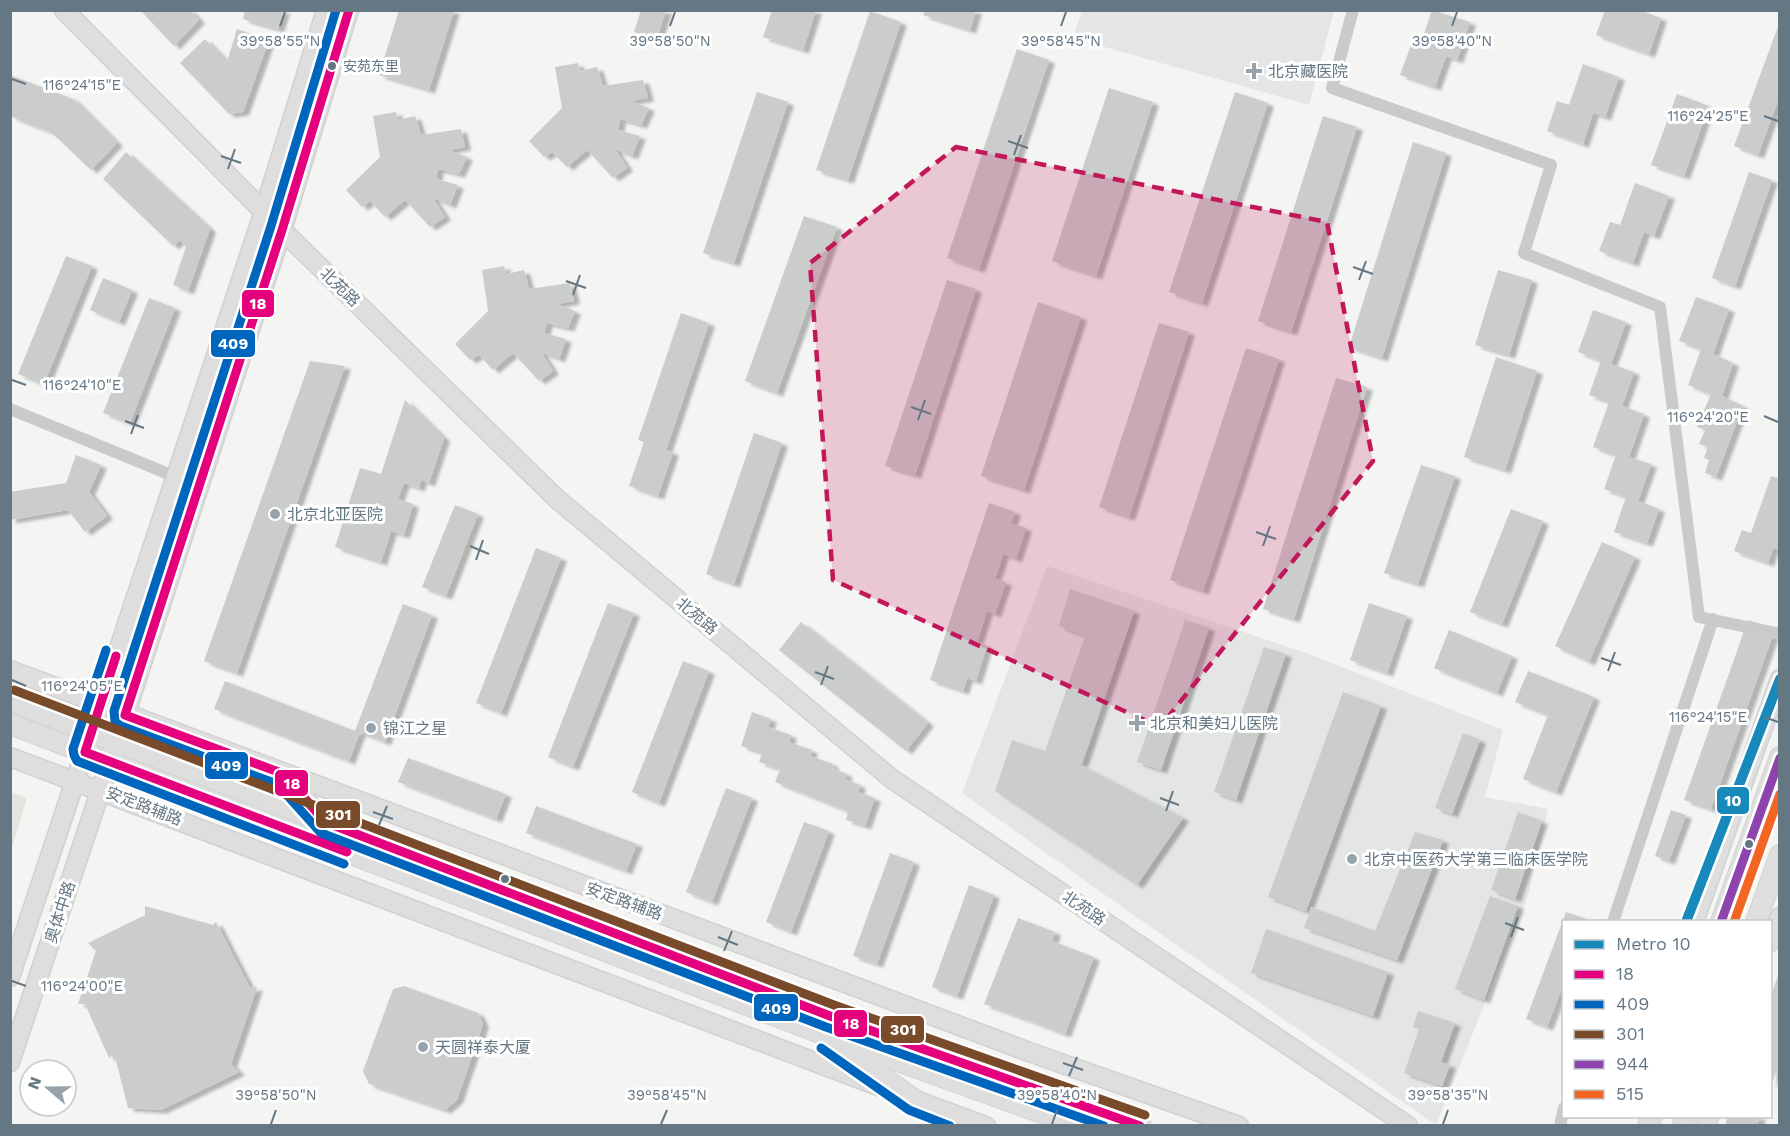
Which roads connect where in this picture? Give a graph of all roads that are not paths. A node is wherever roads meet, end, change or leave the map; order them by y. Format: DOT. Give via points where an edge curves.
graph roads {
  1 [pos="64,10"];
  2 [pos="326,10"];
  3 [pos="349,10"];
  4 [pos="1353,10"];
  5 [pos="264,211"];
  6 [pos="282,230"];
  7 [pos="10,409"];
  8 [pos="176,477"];
  9 [pos="1713,619"];
  10 [pos="1779,634"];
  11 [pos="10,670"];
  12 [pos="1779,679"];
  13 [pos="10,701"];
  14 [pos="100,705"];
  15 [pos="125,715"];
  16 [pos="10,724"];
  17 [pos="92,733"];
  18 [pos="116,742"];
  19 [pos="85,753"];
  20 [pos="10,757"];
  21 [pos="1779,757"];
  22 [pos="110,762"];
  23 [pos="284,774"];
  24 [pos="75,781"];
  25 [pos="101,790"];
  26 [pos="325,822"];
  27 [pos="1779,855"];
  28 [pos="1779,917"];
  29 [pos="1612,920"];
  30 [pos="1694,920"];
  31 [pos="1721,920"];
  32 [pos="1756,920"];
  33 [pos="1772,936"];
  34 [pos="10,977"];
  35 [pos="823,1034"];
  36 [pos="10,1062"];
  37 [pos="915,1100"];
  38 [pos="986,1125"];
  39 [pos="1078,1125"];
  40 [pos="1141,1125"];
  41 [pos="1239,1125"];
  42 [pos="1408,1125"];
  1 -- 5 [label="street, 北苑路"];
  2 -- 5 [label="street, 奥体中路"];
  3 -- 6 [label="street, 奥体中路"];
  4 -- 9 [label="street" via="1332,88 1551,165 1524,253 1660,307 1699,616"];
  5 -- 6 [label="street, 北苑路"];
  5 -- 8 [label="street, 奥体中路"];
  6 -- 15 [label="street, 奥体中路"];
  6 -- 42 [label="street, 北苑路" via="557,500 892,779"];
  7 -- 8 [label="street"];
  8 -- 14 [label="street, 奥体中路"];
  9 -- 10 [label="street"];
  9 -- 29 [label="street"];
  11 -- 14 [label="street, 安定路辅路"];
  12 -- 30 [label="street"];
  13 -- 17 [label="main road"];
  14 -- 15 [label="street, 安定路辅路"];
  14 -- 17 [label="street, 奥体中路"];
  15 -- 18 [label="street, 奥体中路"];
  15 -- 23 [label="street, 安定路辅路"];
  16 -- 19 [label="main road"];
  17 -- 18 [label="main road"];
  17 -- 19 [label="street, 奥体中路"];
  18 -- 22 [label="street, 奥体中路"];
  18 -- 26 [label="main road"];
  19 -- 22 [label="main road"];
  19 -- 24 [label="street, 奥体中路"];
  20 -- 24 [label="street, 安定路辅路"];
  21 -- 31 [label="main road"];
  22 -- 25 [label="street, 奥体中路"];
  22 -- 35 [label="main road"];
  23 -- 26 [label="street"];
  23 -- 41 [label="street, 安定路辅路" via="1032,1053"];
  24 -- 25 [label="street, 安定路辅路"];
  24 -- 34 [label="street, 奥体中路"];
  25 -- 36 [label="street, 奥体中路"];
  25 -- 37 [label="street, 安定路辅路"];
  26 -- 40 [label="main road" via="830,1016"];
  27 -- 32 [label="main road"];
  28 -- 33 [label="street"];
  35 -- 37 [label="main road"];
  35 -- 39 [label="main road"];
  37 -- 38 [label="street, 安定路辅路"];
}
